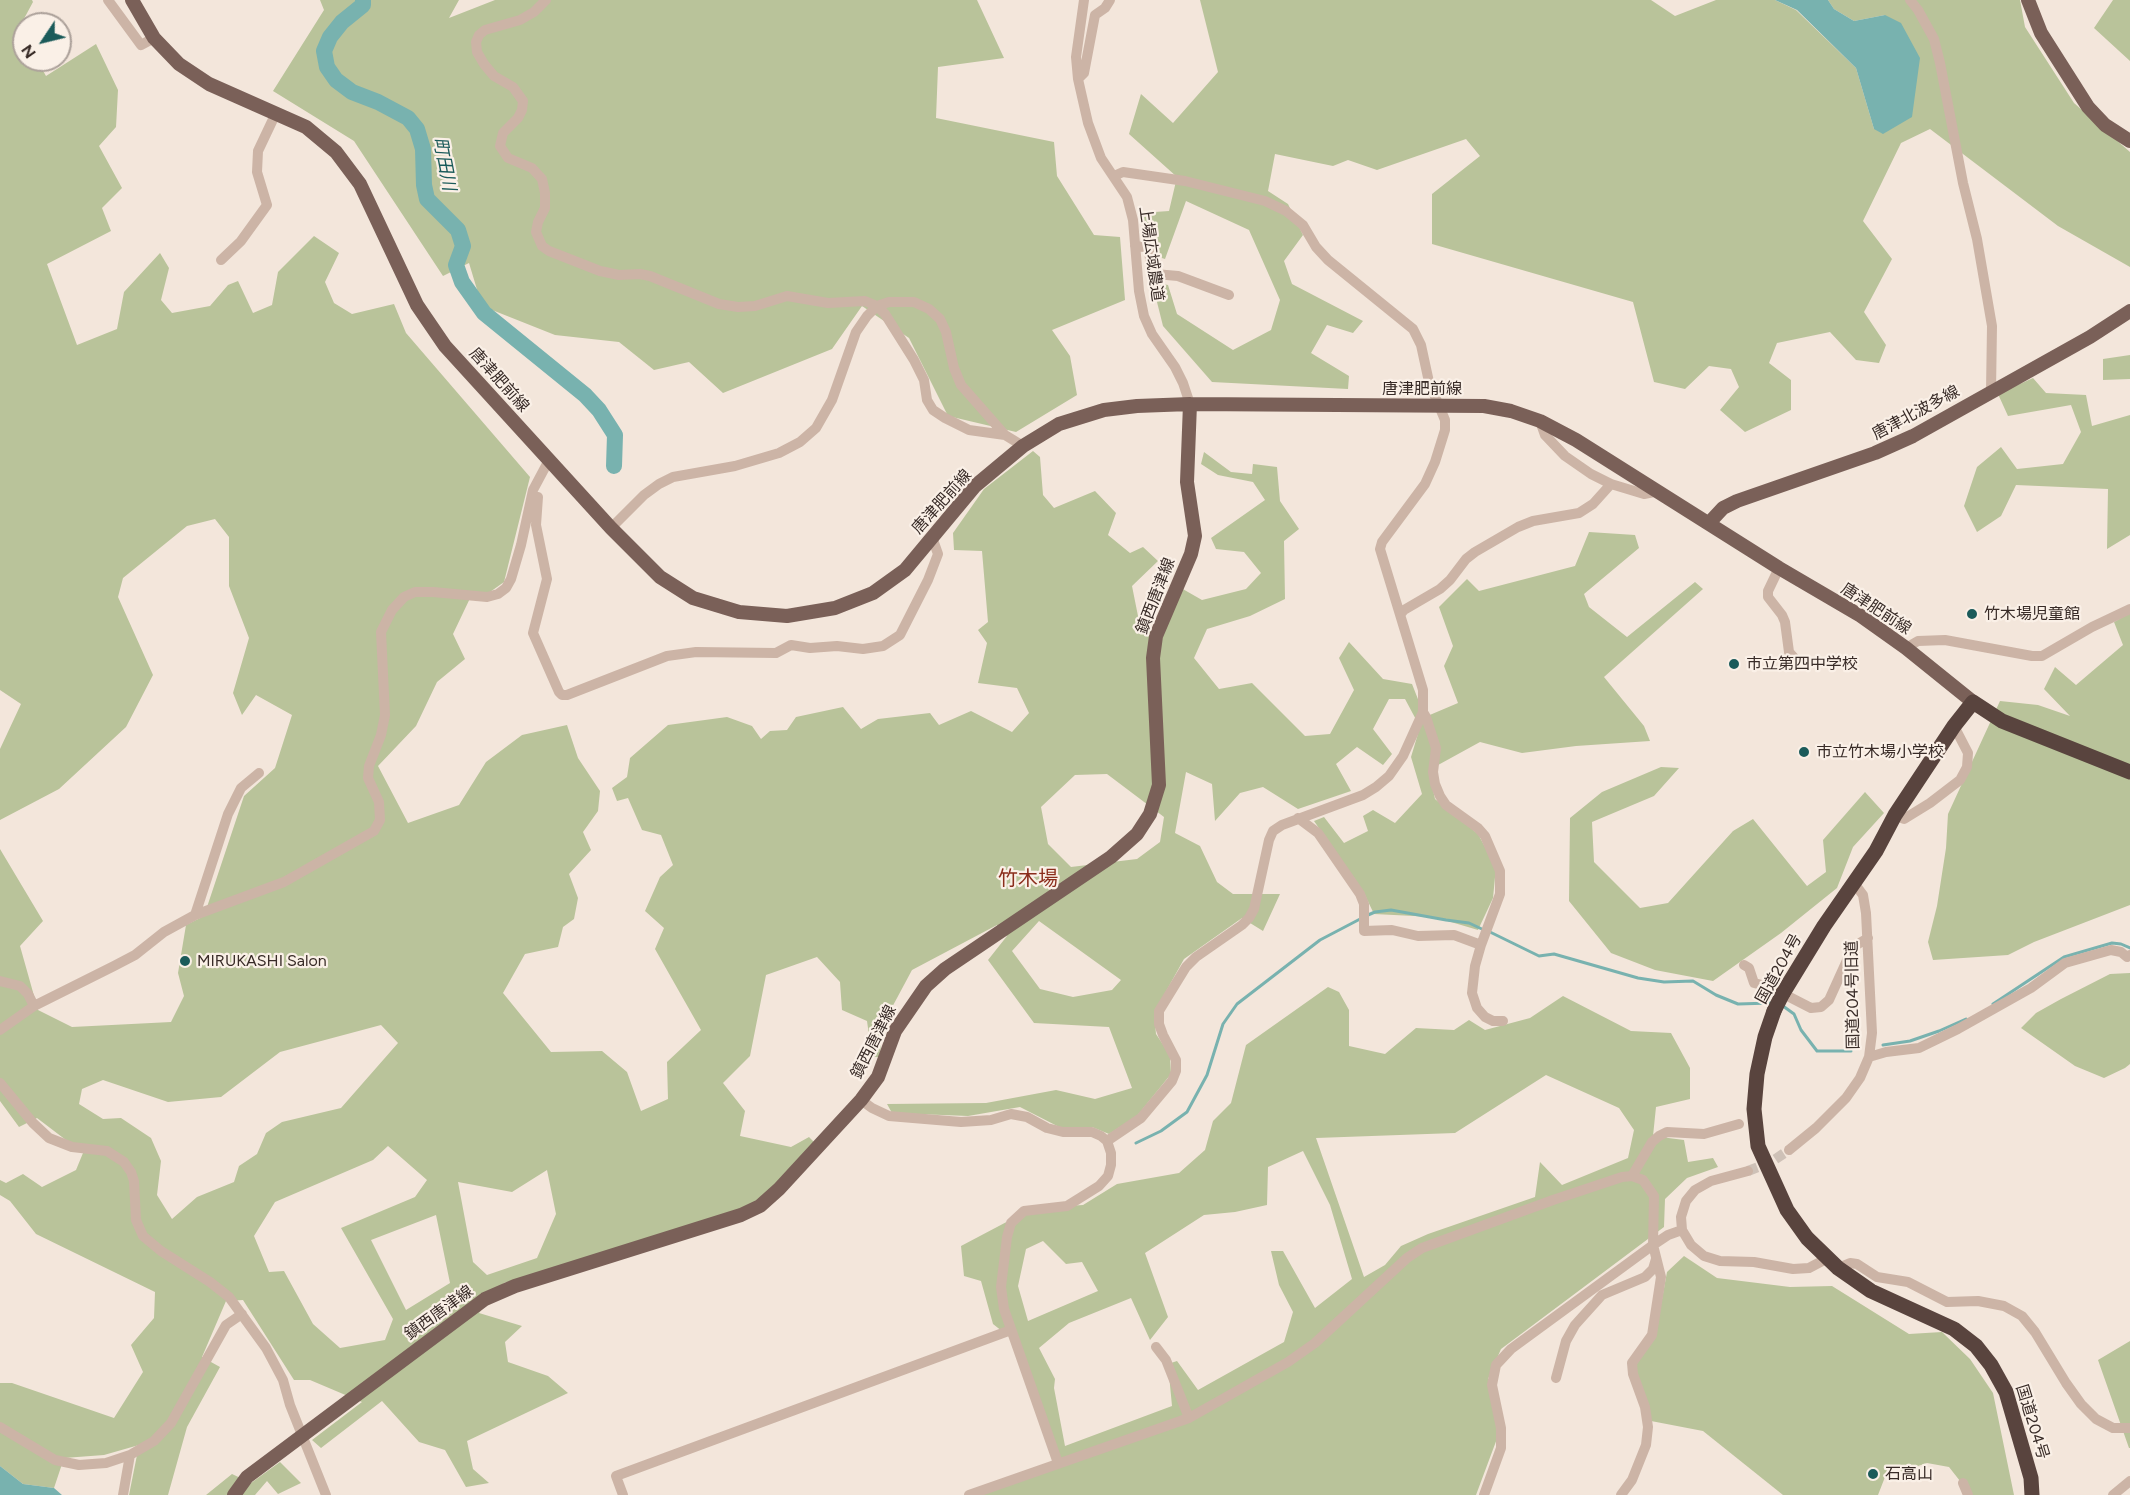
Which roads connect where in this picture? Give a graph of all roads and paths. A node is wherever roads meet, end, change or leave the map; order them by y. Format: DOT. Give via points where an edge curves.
graph roads {
  1 [pos="108,0"];
  2 [pos="132,0"];
  3 [pos="546,0"];
  4 [pos="1084,0"];
  5 [pos="1110,0"];
  6 [pos="1910,0"];
  7 [pos="2028,0"];
  8 [pos="154,38"];
  9 [pos="1078,79"];
  10 [pos="276,113"];
  11 [pos="2130,141"];
  12 [pos="1114,176"];
  13 [pos="1135,246"];
  14 [pos="221,260"];
  15 [pos="1229,295"];
  16 [pos="877,306"];
  17 [pos="2130,311"];
  18 [pos="1991,391"];
  19 [pos="1190,405"];
  20 [pos="1438,406"];
  21 [pos="1540,421"];
  22 [pos="1005,435"];
  23 [pos="1023,446"];
  24 [pos="549,460"];
  25 [pos="541,473"];
  26 [pos="1611,484"];
  27 [pos="1659,491"];
  28 [pos="1709,522"];
  29 [pos="611,528"];
  30 [pos="932,537"];
  31 [pos="1779,568"];
  32 [pos="2130,609"];
  33 [pos="1401,615"];
  34 [pos="1906,648"];
  35 [pos="1797,661"];
  36 [pos="1973,702"];
  37 [pos="1423,712"];
  38 [pos="1953,726"];
  39 [pos="2130,772"];
  40 [pos="259,773"];
  41 [pos="1895,815"];
  42 [pos="1298,818"];
  43 [pos="1854,883"];
  44 [pos="195,915"];
  45 [pos="1868,938"];
  46 [pos="1482,942"];
  47 [pos="2130,955"];
  48 [pos="1744,965"];
  49 [pos="0,981"];
  50 [pos="34,1006"];
  51 [pos="1503,1022"];
  52 [pos="0,1030"];
  53 [pos="1869,1057"];
  54 [pos="0,1083"];
  55 [pos="861,1100"];
  56 [pos="1739,1124"];
  57 [pos="1107,1142"];
  58 [pos="1789,1150"];
  59 [pos="1748,1172"];
  60 [pos="1632,1176"];
  61 [pos="1682,1230"];
  62 [pos="1653,1245"];
  63 [pos="1656,1259"];
  64 [pos="1832,1263"];
  65 [pos="242,1314"];
  66 [pos="1011,1330"];
  67 [pos="1156,1347"];
  68 [pos="1556,1378"];
  69 [pos="1189,1418"];
  70 [pos="0,1427"];
  71 [pos="2130,1428"];
  72 [pos="302,1435"];
  73 [pos="130,1455"];
  74 [pos="1058,1463"];
  75 [pos="2130,1481"];
  76 [pos="1963,1483"];
  77 [pos="123,1495"];
  78 [pos="234,1495"];
  79 [pos="326,1495"];
  80 [pos="623,1495"];
  81 [pos="969,1495"];
  82 [pos="1484,1495"];
  83 [pos="1621,1495"];
  84 [pos="1968,1495"];
  85 [pos="2032,1495"];
  86 [pos="2113,1495"];
  1 -- 8 [label="street" via="141,45"];
  2 -- 8 [label="main road, 唐津肥前線"];
  3 -- 16 [label="street" via="520,20 485,30 476,42 484,64 494,76 513,87 523,101 518,118 502,133 500,146 508,158 532,168 542,179 545,208 536,232 542,246 600,271 650,276 719,304 754,306 787,296 828,303 865,301"];
  4 -- 9 [label="street, 上場広域農道" via="1076,57"];
  5 -- 9 [label="street" via="1095,15 1084,73"];
  6 -- 18 [label="street" via="1936,47 1977,239 1992,326"];
  7 -- 11 [label="main road" via="2041,33 2088,107 2105,125"];
  8 -- 10 [label="main road, 唐津肥前線" via="179,64 209,84"];
  9 -- 12 [label="street, 上場広域農道" via="1094,142"];
  10 -- 14 [label="street" via="258,151 257,172 267,205 241,241"];
  10 -- 24 [label="main road, 唐津肥前線" via="306,127 336,152 360,184 417,305 445,346"];
  12 -- 13 [label="street, 上場広域農道" via="1127,197"];
  12 -- 20 [label="street" via="1123,172 1185,181 1265,201 1286,211 1303,225 1328,260 1413,329"];
  13 -- 15 [label="street" via="1149,250 1155,273 1178,276"];
  13 -- 19 [label="street, 上場広域農道" via="1144,316 1175,367"];
  16 -- 22 [label="street" via="915,360 933,410 969,430"];
  16 -- 22 [label="street" via="914,302 940,319 962,385"];
  16 -- 29 [label="street" via="856,333 832,400 816,428 800,442 779,453 735,466 673,477 644,495"];
  17 -- 18 [label="main road, 唐津北波多線"];
  18 -- 28 [label="main road, 唐津北波多線" via="1913,436 1737,501"];
  19 -- 20 [label="main road, 唐津肥前線"];
  19 -- 23 [label="main road, 唐津肥前線" via="1104,410 1059,424"];
  19 -- 55 [label="main road, 鎮西唐津線" via="1187,482 1195,536 1154,647 1159,785 1150,814 1137,834 1110,857 945,969 926,987 895,1031 878,1077"];
  20 -- 21 [label="main road, 唐津肥前線" via="1484,406"];
  20 -- 33 [label="street" via="1445,430 1435,462 1425,484 1380,549"];
  21 -- 26 [label="street" via="1545,435 1565,456"];
  21 -- 27 [label="main road, 唐津肥前線"];
  22 -- 23 [label="street"];
  23 -- 30 [label="main road, 唐津肥前線" via="975,486"];
  24 -- 25 [label="street"];
  24 -- 29 [label="main road, 唐津肥前線"];
  25 -- 30 [label="street" via="536,525 547,579 533,633 562,695 667,656 696,652 776,653 791,645 863,649 883,646 900,635 928,580 938,554"];
  25 -- 44 [label="street" via="506,588 487,597 415,592 392,610 381,632 386,715 369,766 368,778 379,802 380,820 374,831 284,882"];
  26 -- 27 [label="street" via="1644,494"];
  26 -- 33 [label="street" via="1579,513 1533,521 1498,537 1466,559 1440,589"];
  27 -- 28 [label="main road, 唐津肥前線"];
  28 -- 31 [label="main road, 唐津肥前線"];
  29 -- 30 [label="main road, 唐津肥前線" via="660,577 693,598 739,612 787,616 835,608 873,592 905,570"];
  31 -- 34 [label="main road, 唐津肥前線" via="1861,616"];
  31 -- 35 [label="street" via="1768,597 1785,622 1789,652"];
  32 -- 34 [label="street" via="2042,656 1945,640 1918,641"];
  33 -- 37 [label="street" via="1423,690"];
  34 -- 36 [label="main road, 唐津肥前線"];
  36 -- 38 [label="highway, 国道204号"];
  36 -- 39 [label="highway" via="2002,721"];
  37 -- 42 [label="street" via="1395,768 1376,787"];
  37 -- 46 [label="street" via="1436,748 1433,772 1440,796 1485,836 1500,871 1500,894"];
  38 -- 41 [label="highway, 国道204号"];
  38 -- 41 [label="street" via="1968,753 1967,768 1960,780 1904,819"];
  40 -- 44 [label="street" via="241,788 228,814"];
  41 -- 43 [label="highway, 国道204号"];
  42 -- 46 [label="street" via="1318,833 1360,894 1364,931 1454,935"];
  42 -- 57 [label="street" via="1273,831 1250,918 1186,967 1160,1011 1161,1029 1176,1060 1172,1081 1141,1118"];
  43 -- 45 [label="street, 国道204号旧道" via="1863,895"];
  43 -- 64 [label="highway, 国道204号, bridge" via="1774,1011 1757,1074 1754,1108 1758,1146 1788,1210 1807,1238"];
  44 -- 50 [label="street" via="125,960"];
  45 -- 48 [label="street" via="1853,947 1829,1000 1821,1007 1811,1008 1754,983"];
  45 -- 53 [label="street, 国道204号旧道" via="1872,1033"];
  46 -- 51 [label="street" via="1472,993 1485,1017"];
  47 -- 53 [label="street" via="2111,950 2065,963 2031,988 1920,1048"];
  49 -- 50 [label="street" via="20,986"];
  50 -- 52 [label="street"];
  53 -- 58 [label="street, 国道204号旧道" via="1846,1098"];
  54 -- 65 [label="street" via="50,1138 72,1147 107,1151 124,1162 134,1181 136,1220 143,1236 210,1282"];
  55 -- 57 [label="street" via="889,1116 951,1121 991,1120 1011,1114 1063,1132 1092,1132"];
  55 -- 72 [label="main road, 鎮西唐津線" via="760,1206 485,1299"];
  56 -- 60 [label="street" via="1704,1134 1667,1132 1652,1142"];
  57 -- 66 [label="street" via="1111,1165 1099,1186 1067,1206 1024,1211 1011,1223 1001,1287"];
  59 -- 61 [label="street" via="1711,1181 1695,1190 1683,1209"];
  60 -- 62 [label="street" via="1643,1180 1654,1196"];
  60 -- 69 [label="street" via="1422,1248 1306,1350"];
  61 -- 62 [label="street"];
  61 -- 64 [label="street" via="1690,1245 1704,1256 1720,1261 1793,1269"];
  62 -- 63 [label="street"];
  62 -- 82 [label="street" via="1511,1349 1496,1365 1492,1386 1501,1448"];
  63 -- 68 [label="street" via="1645,1277 1602,1295 1575,1325 1566,1341"];
  63 -- 83 [label="street" via="1661,1276 1652,1335 1632,1363 1645,1407 1646,1445 1632,1480"];
  64 -- 71 [label="street" via="1857,1264 1877,1276 1908,1282 1947,1302 1978,1300 2004,1306 2022,1316 2081,1404 2096,1419 2113,1428"];
  64 -- 85 [label="highway, 国道204号" via="1871,1291 1954,1329 1976,1346 2006,1392 2031,1478"];
  65 -- 72 [label="street" via="284,1380"];
  65 -- 73 [label="street" via="226,1325 171,1423 154,1441"];
  66 -- 74 [label="street"];
  66 -- 80 [label="street" via="616,1476"];
  67 -- 69 [label="street" via="1166,1360"];
  69 -- 74 [label="street"];
  70 -- 73 [label="street" via="56,1460 79,1465 106,1463"];
  72 -- 78 [label="main road, 鎮西唐津線" via="247,1478"];
  72 -- 79 [label="street"];
  73 -- 77 [label="street"];
  74 -- 81 [label="street"];
  75 -- 86 [label="street"];
  76 -- 84 [label="street"];
}
